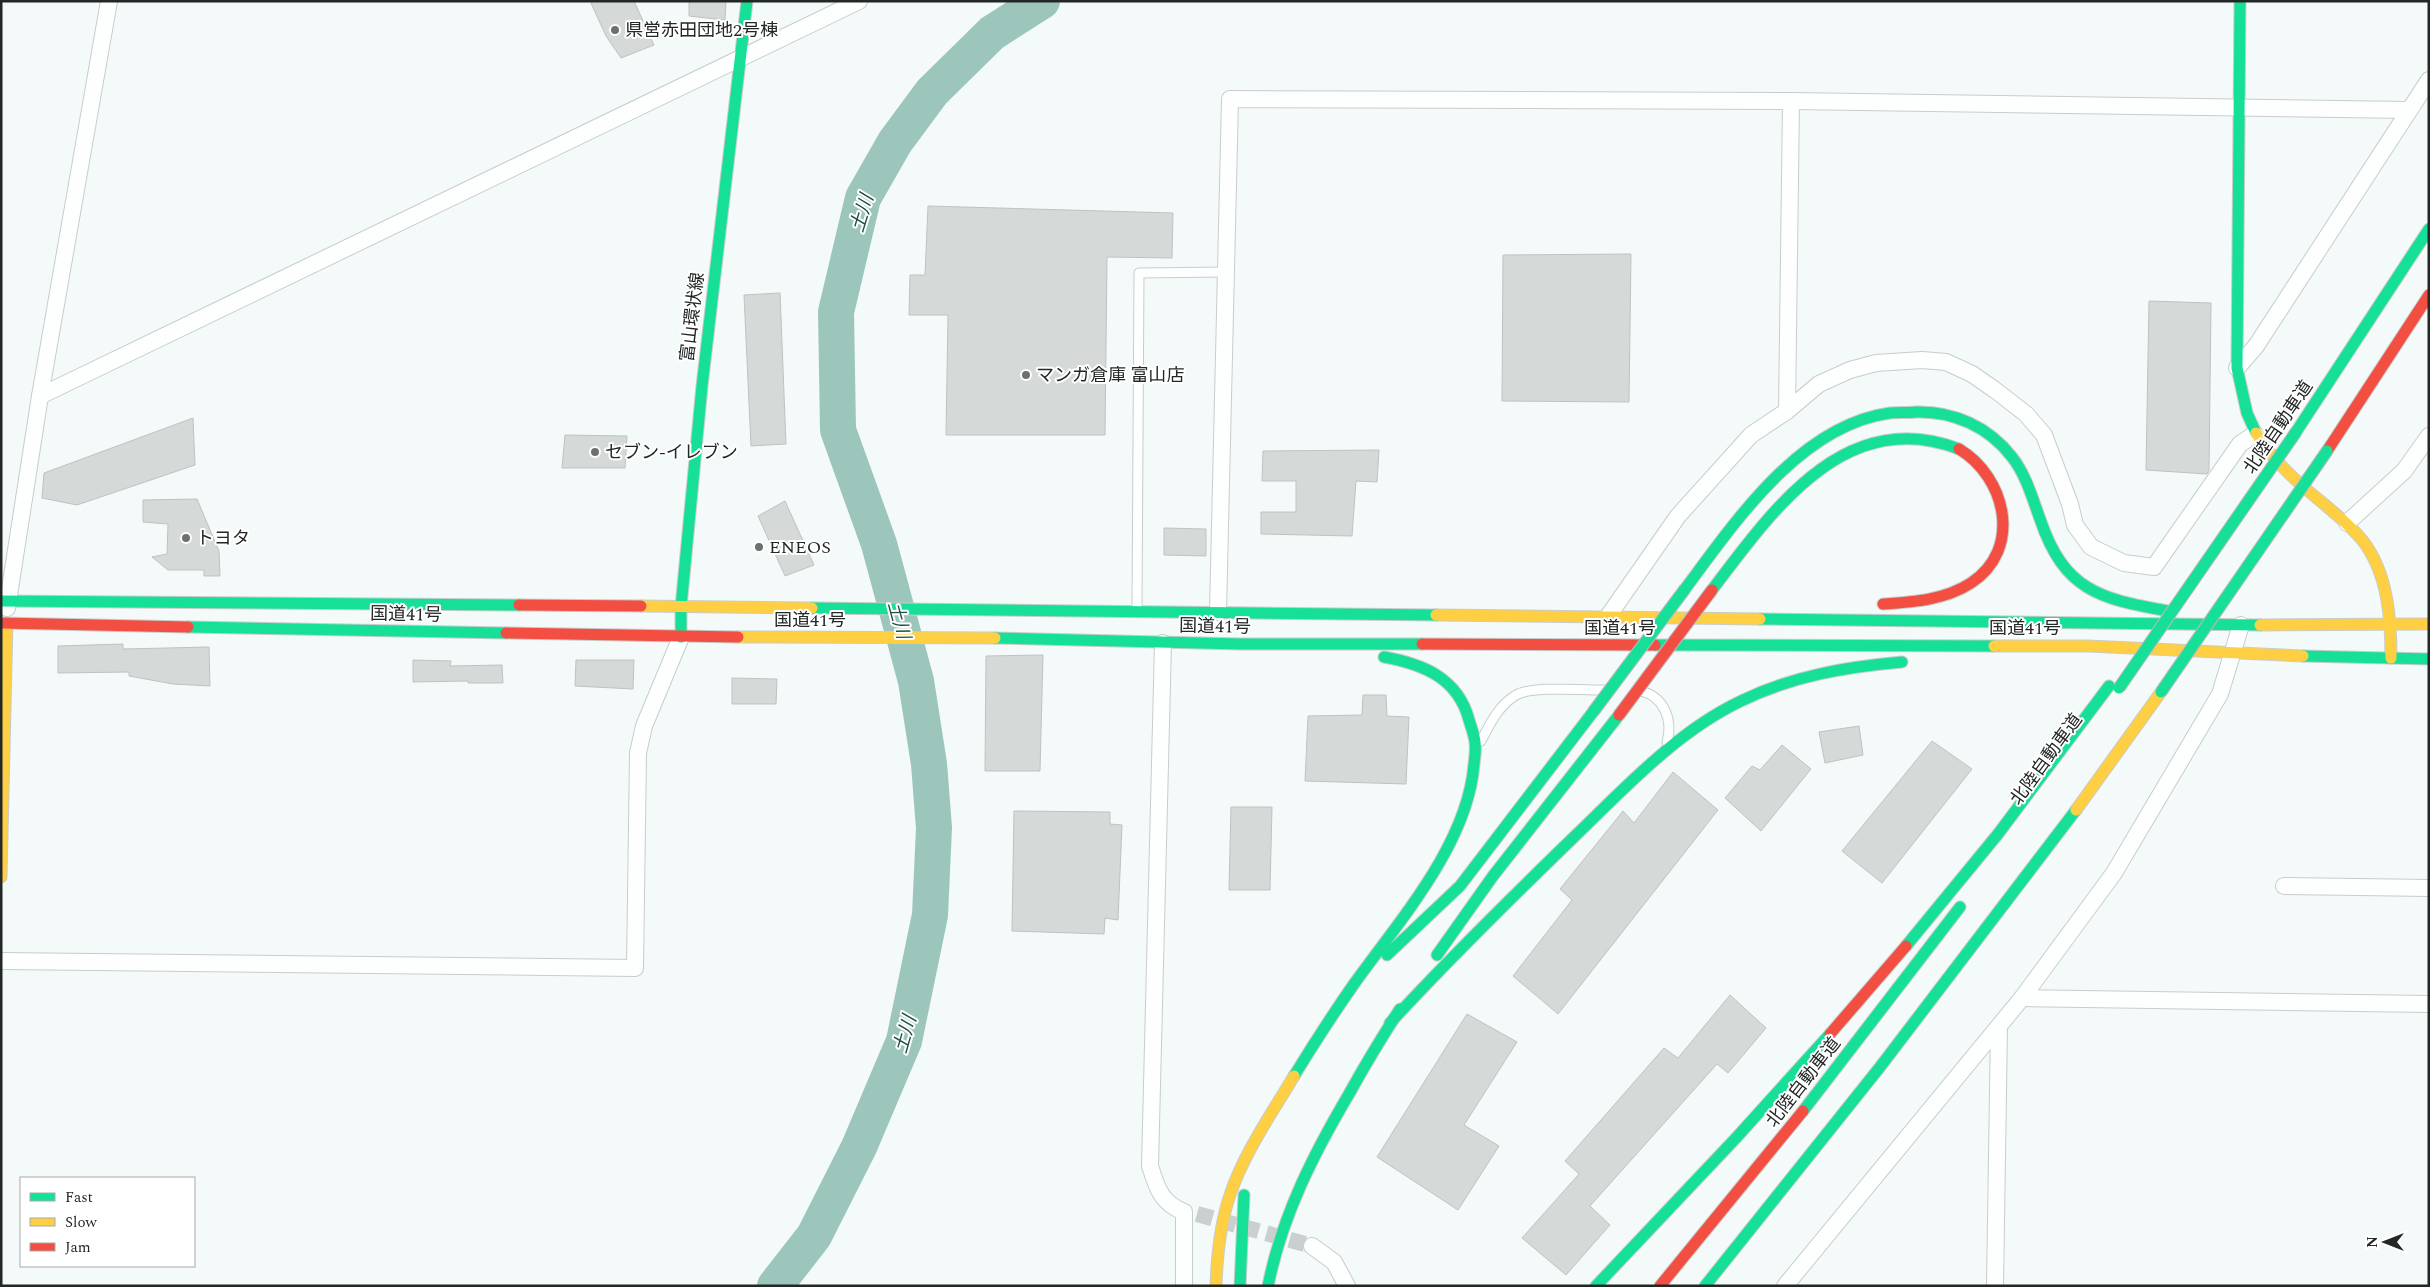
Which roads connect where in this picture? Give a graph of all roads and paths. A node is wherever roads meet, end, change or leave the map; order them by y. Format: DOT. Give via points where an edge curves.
graph roads {
  1 [pos="109,1"];
  2 [pos="747,1"];
  3 [pos="858,1"];
  4 [pos="2240,1"];
  5 [pos="741,58"];
  6 [pos="2429,80"];
  7 [pos="1790,101"];
  8 [pos="2239,108"];
  9 [pos="2409,110"];
  10 [pos="2429,229"];
  11 [pos="1225,272"];
  12 [pos="2429,295"];
  13 [pos="2237,368"];
  14 [pos="40,396"];
  15 [pos="1787,411"];
  16 [pos="2255,434"];
  17 [pos="2429,436"];
  18 [pos="2347,523"];
  19 [pos="5,601"];
  20 [pos="1873,604"];
  21 [pos="681,607"];
  22 [pos="1795,608"];
  23 [pos="1136,610"];
  24 [pos="1218,612"];
  25 [pos="1609,616"];
  26 [pos="4,623"];
  27 [pos="2391,623"];
  28 [pos="2429,624"];
  29 [pos="2241,625"];
  30 [pos="680,637"];
  31 [pos="1163,643"];
  32 [pos="1241,644"];
  33 [pos="2088,646"];
  34 [pos="2233,654"];
  35 [pos="1954,658"];
  36 [pos="2391,658"];
  37 [pos="2429,659"];
  38 [pos="1916,661"];
  39 [pos="2114,687"];
  40 [pos="1478,748"];
  41 [pos="1655,763"];
  42 [pos="2044,793"];
  43 [pos="1,877"];
  44 [pos="2284,886"];
  45 [pos="2429,888"];
  46 [pos="1965,901"];
  47 [pos="1,961"];
  48 [pos="1344,998"];
  49 [pos="2022,998"];
  50 [pos="2429,1004"];
  51 [pos="1390,1023"];
  52 [pos="1999,1027"];
  53 [pos="1257,1141"];
  54 [pos="1308,1165"];
  55 [pos="1312,1246"];
  56 [pos="1284,1271"];
  57 [pos="1184,1286"];
  58 [pos="1216,1286"];
  59 [pos="1240,1286"];
  60 [pos="1268,1286"];
  61 [pos="1347,1286"];
  62 [pos="1596,1286"];
  63 [pos="1660,1286"];
  64 [pos="1705,1286"];
  65 [pos="1785,1286"];
  66 [pos="1995,1286"];
  1 -- 14 [label="street"];
  2 -- 5 [label="main road, 富山環状線"];
  3 -- 5 [label="street"];
  4 -- 8 [label="main road"];
  5 -- 14 [label="street"];
  5 -- 21 [label="main road, 富山環状線" via="702,386"];
  6 -- 9 [label="street"];
  7 -- 8 [label="street"];
  7 -- 11 [label="street" via="1230,99"];
  7 -- 15 [label="street"];
  8 -- 9 [label="street"];
  8 -- 13 [label="main road"];
  9 -- 13 [label="street" via="2256,346"];
  10 -- 39 [label="main road, 北陸自動車道, bridge" via="2296,432 2158,632"];
  11 -- 23 [label="lane" via="1138,273"];
  11 -- 24 [label="street"];
  12 -- 64 [label="main road, bridge" via="2327,451 2058,837 1834,1127"];
  13 -- 16 [label="main road" via="2240,393"];
  14 -- 19 [label="street"];
  15 -- 16 [label="street" via="1819,384 1850,370 1876,363 1946,362 1995,390 2026,414 2044,435 2075,525 2092,547 2124,563 2154,567 2240,444"];
  15 -- 25 [label="street" via="1751,435 1678,516"];
  16 -- 18 [label="main road" via="2282,470"];
  17 -- 18 [label="street" via="2404,471"];
  18 -- 27 [label="main road" via="2368,547 2382,577"];
  19 -- 21 [label="main road, 国道41号"];
  19 -- 26 [label="street"];
  20 -- 51 [label="main road, bridge" via="1933,599 1955,592 1986,571 1997,553 2003,511 1999,490 1976,458 1959,448 1936,441 1908,438 1882,441 1857,448 1833,460 1783,501 1493,876"];
  21 -- 23 [label="main road, 国道41号"];
  21 -- 30 [label="main road, 富山環状線"];
  22 -- 25 [label="main road"];
  23 -- 24 [label="main road, 国道41号"];
  24 -- 25 [label="main road, 国道41号"];
  25 -- 29 [label="main road, 国道41号"];
  26 -- 30 [label="main road, 国道41号"];
  26 -- 43 [label="main road"];
  27 -- 28 [label="main road, 国道41号"];
  27 -- 29 [label="main road, 国道41号"];
  27 -- 36 [label="main road"];
  29 -- 34 [label="street"];
  29 -- 48 [label="main road, bridge" via="2140,606 2096,593 2079,584 2055,559 2024,475 1999,442 1982,429 1962,419 1919,411 1873,417 1851,424 1806,450 1763,490 1460,886"];
  30 -- 31 [label="main road, 国道41号" via="986,638"];
  30 -- 47 [label="street" via="644,726 638,753 635,968"];
  31 -- 32 [label="main road, 国道41号"];
  31 -- 57 [label="street" via="1150,1166 1159,1194 1174,1208 1191,1213"];
  32 -- 33 [label="main road, 国道41号"];
  32 -- 40 [label="main road" via="1369,654 1420,664 1442,676 1460,695 1472,719"];
  33 -- 34 [label="main road, 国道41号"];
  33 -- 35 [label="main road"];
  34 -- 36 [label="main road, 国道41号"];
  34 -- 49 [label="street" via="2220,694 2114,873"];
  36 -- 37 [label="main road, 国道41号"];
  38 -- 41 [label="main road" via="1826,671 1781,683 1738,702 1696,728"];
  39 -- 42 [label="main road, 北陸自動車道"];
  39 -- 62 [label="main road" via="1961,880 1876,980 1689,1190"];
  40 -- 41 [label="lane" via="1494,716 1517,694 1530,690 1630,689 1645,692 1658,700 1669,717 1668,741"];
  40 -- 48 [label="main road" via="1475,777 1465,810 1446,849"];
  41 -- 51 [label="main road" via="1550,860"];
  44 -- 45 [label="street"];
  46 -- 63 [label="main road, 北陸自動車道" via="1808,1105"];
  48 -- 53 [label="main road"];
  49 -- 50 [label="street"];
  49 -- 52 [label="street"];
  51 -- 54 [label="main road"];
  52 -- 65 [label="street"];
  52 -- 66 [label="street"];
  53 -- 58 [label="main road" via="1231,1193 1220,1242"];
  53 -- 59 [label="main road" via="1242,1208"];
  54 -- 56 [label="main road" via="1287,1232"];
  54 -- 60 [label="main road" via="1290,1201"];
  55 -- 61 [label="street" via="1334,1262"];
}
